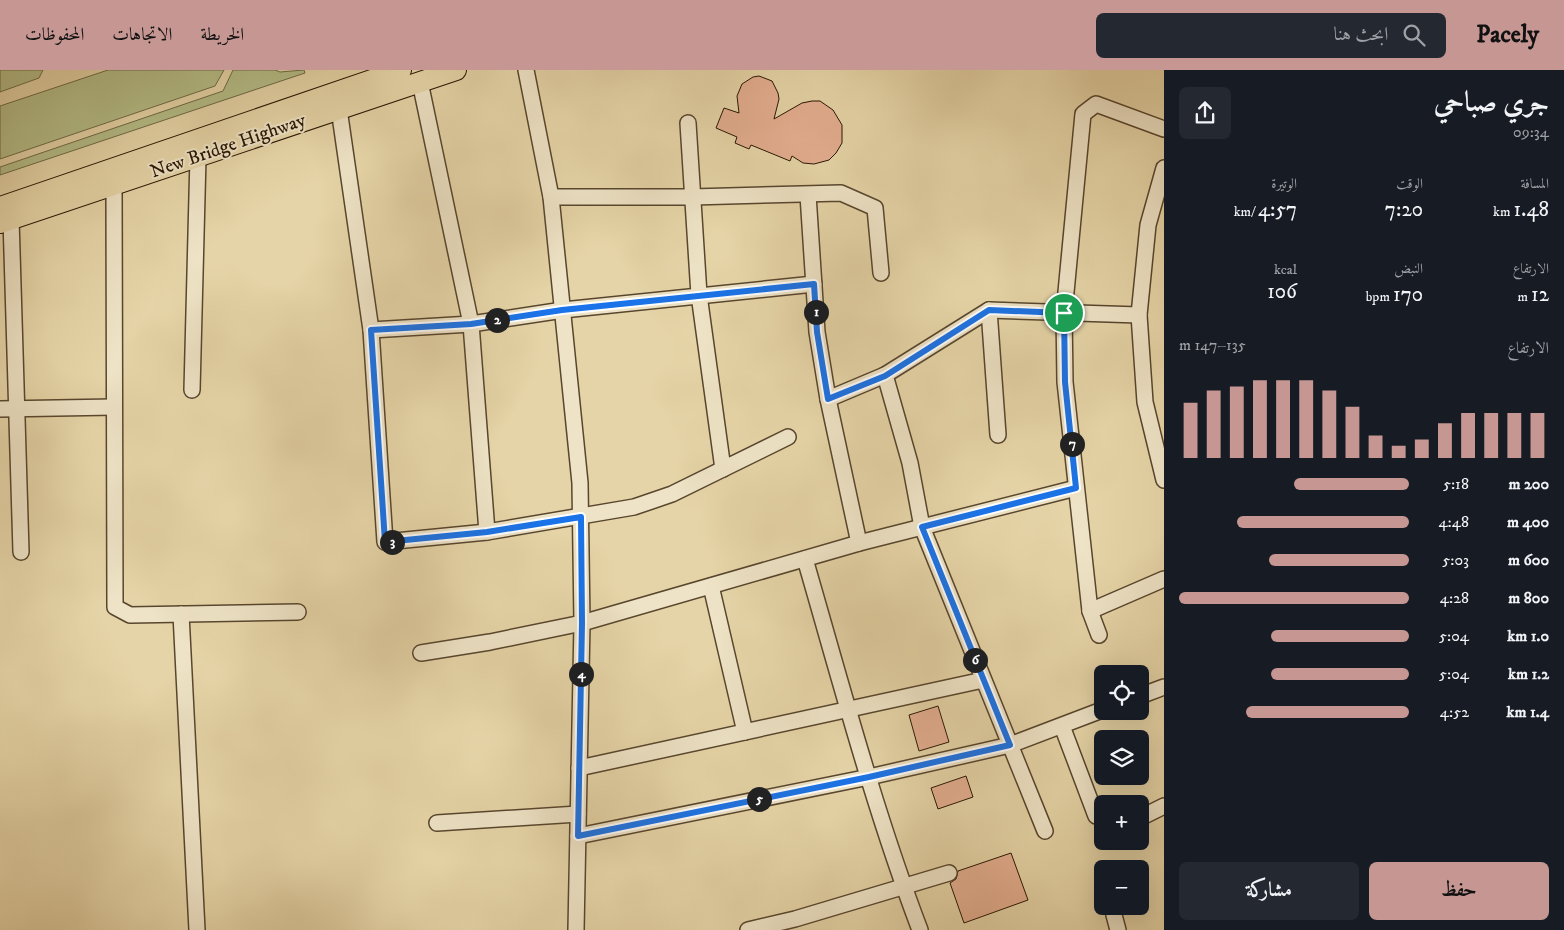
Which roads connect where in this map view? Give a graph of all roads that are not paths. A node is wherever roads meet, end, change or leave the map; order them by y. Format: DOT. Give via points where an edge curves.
graph roads {
  1 [pos="402,70"];
  2 [pos="456,70"];
  3 [pos="526,70"];
  4 [pos="420,82"];
  5 [pos="339,109"];
  6 [pos="688,123"];
  7 [pos="1164,129"];
  8 [pos="198,157"];
  9 [pos="1164,168"];
  10 [pos="114,185"];
  11 [pos="808,195"];
  12 [pos="551,197"];
  13 [pos="692,198"];
  14 [pos="4,216"];
  15 [pos="880,273"];
  16 [pos="814,284"];
  17 [pos="699,295"];
  18 [pos="562,310"];
  19 [pos="989,310"];
  20 [pos="1064,313"];
  21 [pos="1140,315"];
  22 [pos="471,324"];
  23 [pos="371,330"];
  24 [pos="885,376"];
  25 [pos="192,390"];
  26 [pos="828,399"];
  27 [pos="114,407"];
  28 [pos="0,409"];
  29 [pos="17,409"];
  30 [pos="998,435"];
  31 [pos="788,438"];
  32 [pos="723,469"];
  33 [pos="1164,480"];
  34 [pos="1076,488"];
  35 [pos="581,517"];
  36 [pos="922,527"];
  37 [pos="487,532"];
  38 [pos="859,543"];
  39 [pos="21,552"];
  40 [pos="805,559"];
  41 [pos="1164,579"];
  42 [pos="711,586"];
  43 [pos="1090,611"];
  44 [pos="298,612"];
  45 [pos="181,614"];
  46 [pos="582,623"];
  47 [pos="1099,635"];
  48 [pos="421,653"];
  49 [pos="984,680"];
  50 [pos="1164,687"];
  51 [pos="1149,693"];
  52 [pos="849,710"];
  53 [pos="1094,713"];
  54 [pos="1062,726"];
  55 [pos="744,732"];
  56 [pos="1010,745"];
  57 [pos="579,768"];
  58 [pos="869,777"];
  59 [pos="1164,806"];
  60 [pos="1094,811"];
  61 [pos="578,814"];
  62 [pos="1149,814"];
  63 [pos="437,823"];
  64 [pos="1045,831"];
  65 [pos="578,836"];
  66 [pos="949,873"];
  67 [pos="904,888"];
  68 [pos="1114,915"];
  69 [pos="797,925"];
  70 [pos="197,930"];
  71 [pos="576,930"];
  72 [pos="748,930"];
  73 [pos="920,930"];
  74 [pos="1118,930"];
  1 -- 14 [label="main road, New Bridge Highway"];
  2 -- 4 [label="main road, New Bridge Highway"];
  3 -- 12 [label="street"];
  4 -- 5 [label="main road, New Bridge Highway"];
  4 -- 22 [label="street"];
  5 -- 8 [label="main road, New Bridge Highway"];
  5 -- 23 [label="street"];
  6 -- 13 [label="street"];
  7 -- 20 [label="street" via="1096,104 1083,114"];
  8 -- 10 [label="main road, New Bridge Highway"];
  8 -- 25 [label="street"];
  9 -- 21 [label="street" via="1148,225"];
  10 -- 14 [label="main road, New Bridge Highway"];
  10 -- 27 [label="street"];
  11 -- 13 [label="street"];
  11 -- 15 [label="street" via="841,193 875,208"];
  11 -- 16 [label="street"];
  12 -- 13 [label="street"];
  12 -- 18 [label="street"];
  13 -- 17 [label="street"];
  14 -- 29 [label="street"];
  16 -- 17 [label="street"];
  16 -- 26 [label="street" via="817,332"];
  17 -- 18 [label="street"];
  17 -- 32 [label="street"];
  18 -- 22 [label="street"];
  18 -- 35 [label="street"];
  19 -- 20 [label="street"];
  19 -- 24 [label="street"];
  19 -- 30 [label="street"];
  20 -- 21 [label="street"];
  20 -- 34 [label="street" via="1065,382"];
  21 -- 33 [label="street" via="1145,402"];
  22 -- 23 [label="street"];
  22 -- 37 [label="street"];
  23 -- 37 [label="street" via="385,542"];
  24 -- 26 [label="street"];
  24 -- 36 [label="street" via="910,463"];
  26 -- 38 [label="street"];
  27 -- 29 [label="street"];
  27 -- 45 [label="street" via="115,607 130,615"];
  28 -- 29 [label="street"];
  29 -- 39 [label="street"];
  31 -- 32 [label="street"];
  32 -- 35 [label="street" via="672,494 634,507"];
  34 -- 36 [label="street"];
  34 -- 43 [label="street"];
  35 -- 37 [label="street"];
  35 -- 46 [label="street"];
  36 -- 38 [label="street"];
  36 -- 49 [label="street"];
  38 -- 40 [label="street"];
  40 -- 42 [label="street"];
  40 -- 52 [label="street"];
  41 -- 43 [label="street"];
  42 -- 46 [label="street"];
  42 -- 55 [label="street"];
  43 -- 47 [label="street"];
  44 -- 45 [label="street"];
  45 -- 70 [label="street"];
  46 -- 48 [label="street"];
  46 -- 57 [label="street"];
  49 -- 52 [label="street"];
  49 -- 56 [label="street"];
  50 -- 51 [label="street"];
  52 -- 55 [label="street"];
  52 -- 58 [label="street"];
  53 -- 54 [label="street"];
  54 -- 56 [label="street"];
  54 -- 60 [label="street"];
  55 -- 57 [label="street"];
  56 -- 58 [label="street"];
  56 -- 64 [label="street"];
  57 -- 61 [label="street"];
  58 -- 65 [label="street"];
  58 -- 67 [label="street"];
  59 -- 62 [label="street"];
  61 -- 63 [label="street"];
  61 -- 65 [label="street"];
  65 -- 71 [label="street"];
  66 -- 67 [label="street"];
  67 -- 69 [label="street"];
  67 -- 73 [label="street"];
  68 -- 74 [label="street"];
  69 -- 72 [label="street"];
}
